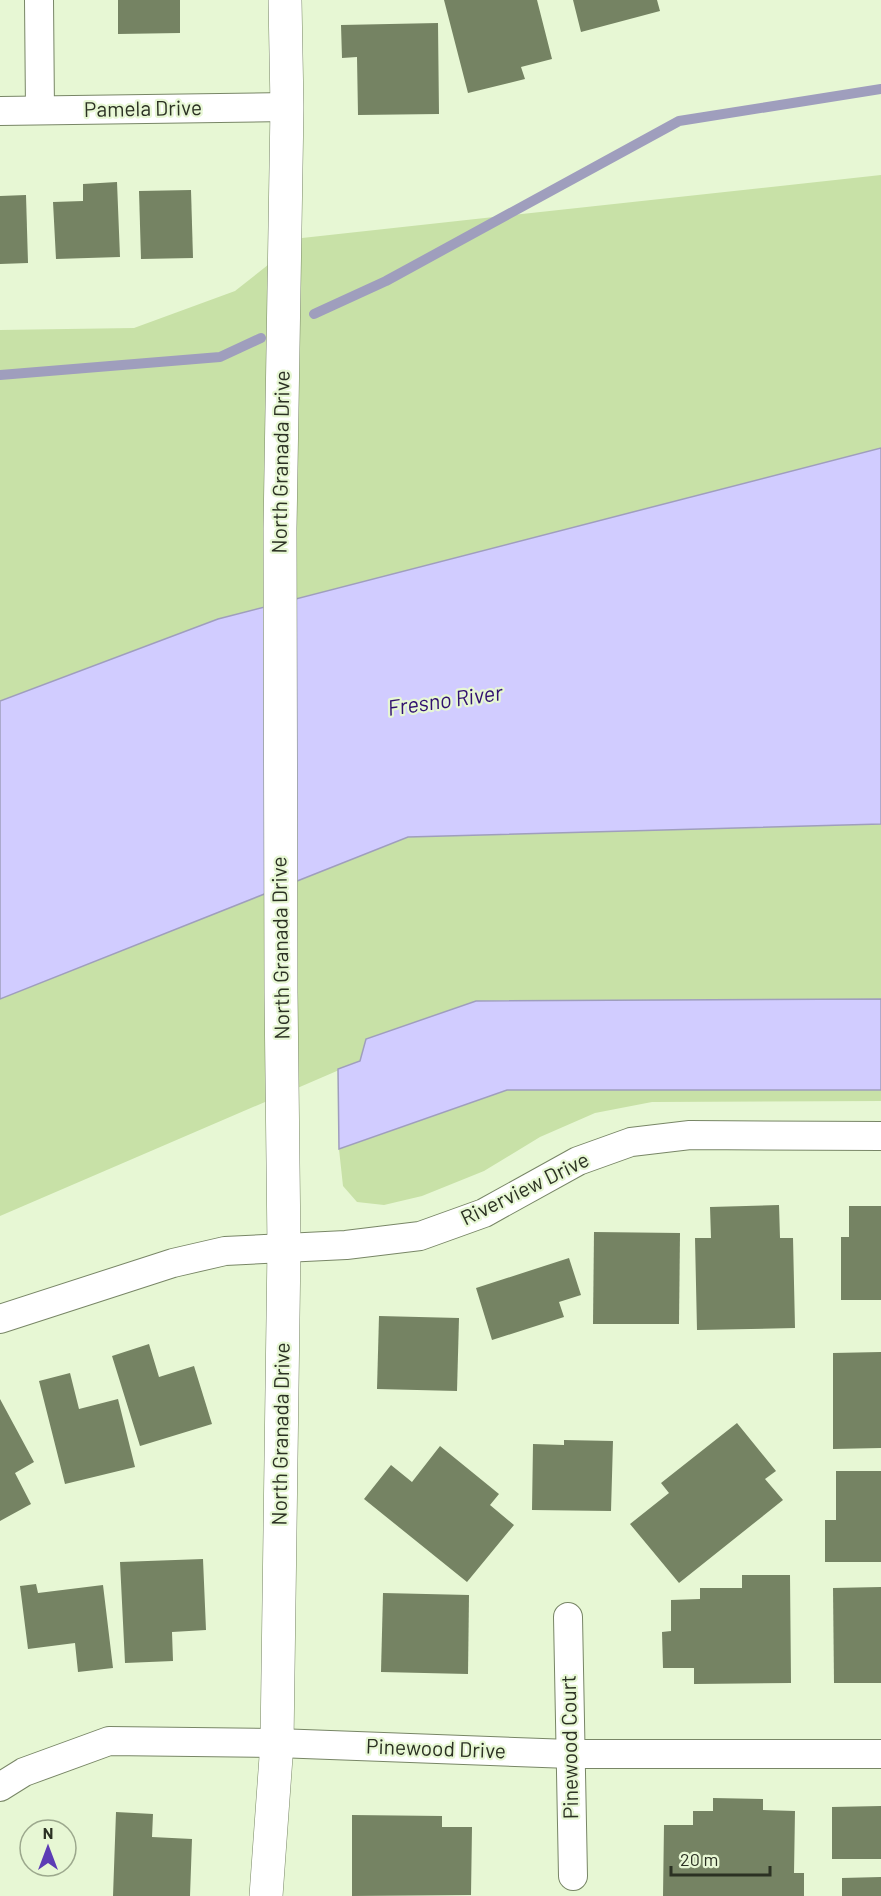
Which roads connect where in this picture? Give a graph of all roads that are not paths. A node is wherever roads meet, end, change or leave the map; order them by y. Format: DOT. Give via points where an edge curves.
graph roads {
  1 [pos="39,0"];
  2 [pos="285,0"];
  3 [pos="287,106"];
  4 [pos="40,110"];
  5 [pos="0,111"];
  6 [pos="881,1136"];
  7 [pos="284,1247"];
  8 [pos="0,1319"];
  9 [pos="568,1617"];
  10 [pos="277,1743"];
  11 [pos="570,1754"];
  12 [pos="881,1754"];
  13 [pos="0,1788"];
  14 [pos="573,1876"];
  15 [pos="266,1896"];
  1 -- 4 [label="street"];
  2 -- 3 [label="street, North Granada Drive"];
  3 -- 4 [label="street, Pamela Drive"];
  3 -- 7 [label="street, North Granada Drive" via="280,529"];
  4 -- 5 [label="street, Pamela Drive"];
  6 -- 7 [label="street, Riverview Drive" via="690,1135 631,1142 578,1161 484,1213 420,1236 346,1245"];
  7 -- 8 [label="street, Riverview Drive" via="225,1251 173,1263"];
  7 -- 10 [label="street, North Granada Drive"];
  9 -- 11 [label="street, Pinewood Court"];
  10 -- 11 [label="street, Pinewood Drive"];
  10 -- 13 [label="street, Pinewood Drive" via="109,1741 24,1772"];
  10 -- 15 [label="street, North Granada Drive"];
  11 -- 12 [label="street, Pinewood Drive"];
  11 -- 14 [label="street, Pinewood Court"];
}
